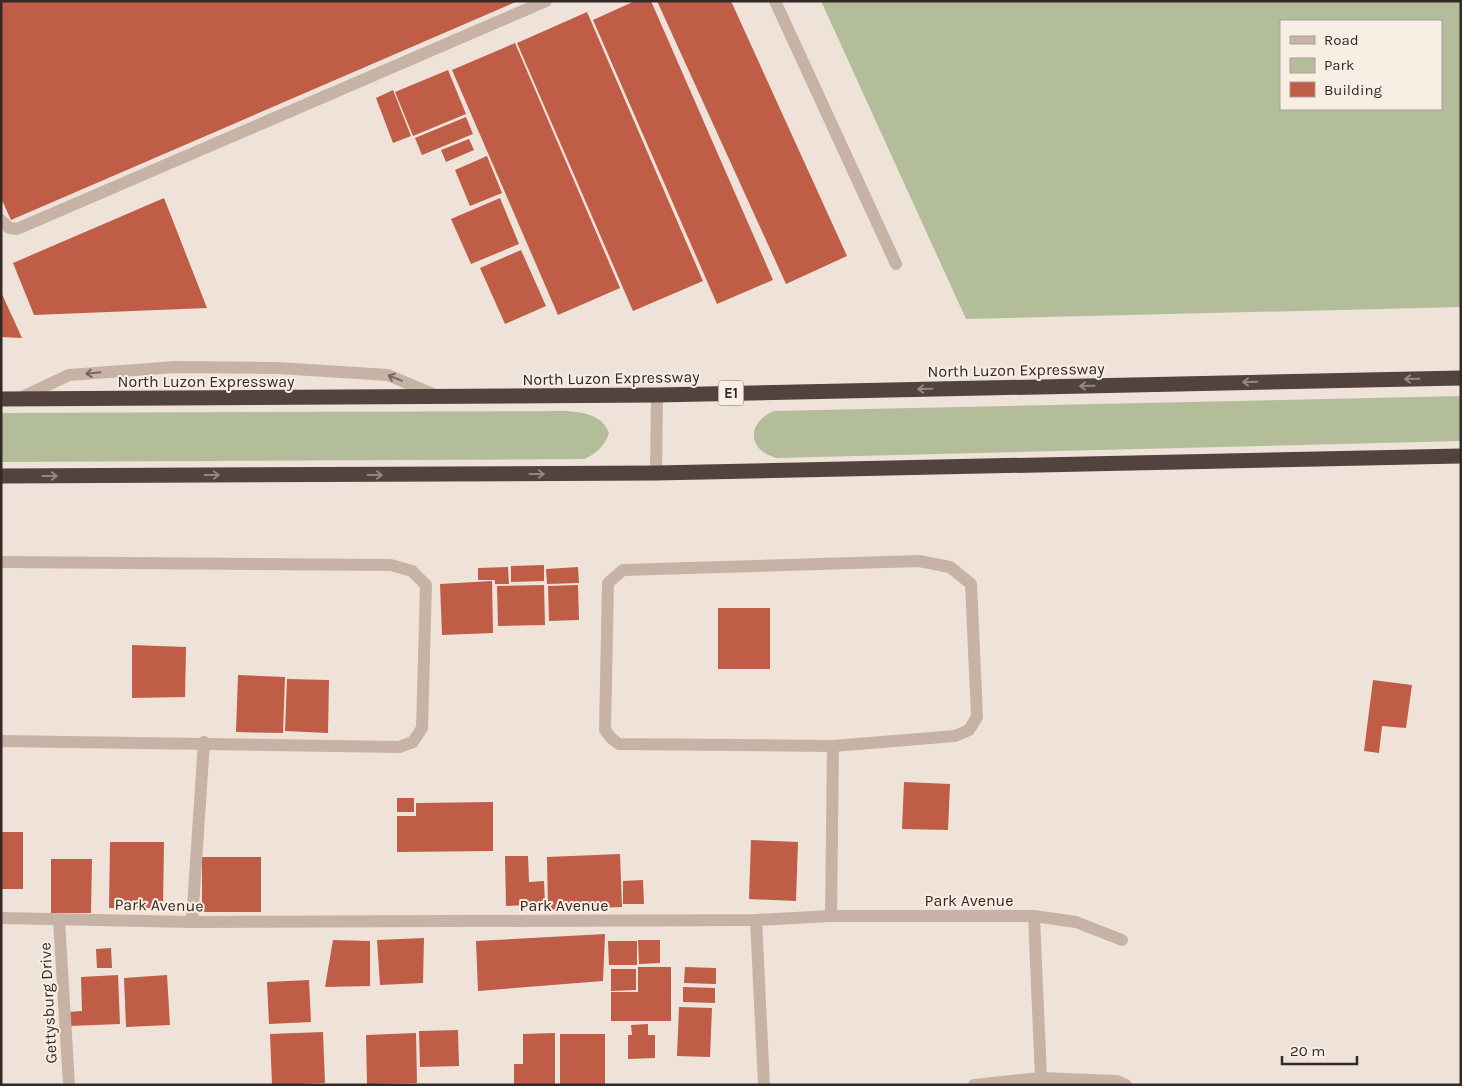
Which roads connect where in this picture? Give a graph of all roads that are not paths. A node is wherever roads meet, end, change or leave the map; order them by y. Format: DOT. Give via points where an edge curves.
graph roads {
  1 [pos="546,1"];
  2 [pos="775,1"];
  3 [pos="1,220"];
  4 [pos="896,264"];
  5 [pos="1461,378"];
  6 [pos="657,395"];
  7 [pos="439,398"];
  8 [pos="1,399"];
  9 [pos="18,399"];
  10 [pos="1461,456"];
  11 [pos="656,473"];
  12 [pos="1,476"];
  13 [pos="1,562"];
  14 [pos="1,741"];
  15 [pos="204,742"];
  16 [pos="833,746"];
  17 [pos="831,916"];
  18 [pos="1034,916"];
  19 [pos="1,918"];
  20 [pos="59,920"];
  21 [pos="756,920"];
  22 [pos="192,922"];
  23 [pos="1122,940"];
  24 [pos="1041,1078"];
  25 [pos="69,1085"];
  26 [pos="764,1085"];
  27 [pos="974,1085"];
  28 [pos="1126,1085"];
  1 -- 3 [label="street" via="17,229 9,228"];
  2 -- 4 [label="street"];
  5 -- 6 [label="highway, North Luzon Expressway / E1, one-way"];
  6 -- 7 [label="highway, North Luzon Expressway / E1"];
  6 -- 11 [label="street"];
  7 -- 9 [label="highway, North Luzon Expressway / E1"];
  7 -- 9 [label="street, one-way" via="388,374 174,367 68,375"];
  8 -- 9 [label="highway, North Luzon Expressway / E1"];
  10 -- 11 [label="highway"];
  12 -- 11 [label="highway, one-way"];
  13 -- 15 [label="street" via="391,565 412,572 426,585 422,728 413,742 399,747"];
  14 -- 15 [label="street"];
  15 -- 22 [label="street"];
  16 -- 16 [label="street" via="619,744 610,738 605,730 608,583 623,570 919,561 950,567 971,584 977,717 969,730 955,736"];
  16 -- 17 [label="street"];
  17 -- 18 [label="street, Park Avenue"];
  17 -- 21 [label="street, Park Avenue"];
  18 -- 23 [label="street, Park Avenue" via="1076,922"];
  18 -- 24 [label="street"];
  19 -- 20 [label="street, Park Avenue"];
  20 -- 22 [label="street, Park Avenue"];
  20 -- 25 [label="street, Gettysburg Drive"];
  21 -- 22 [label="street, Park Avenue"];
  21 -- 26 [label="street"];
  24 -- 27 [label="street"];
  24 -- 28 [label="street" via="1117,1081"];
}
